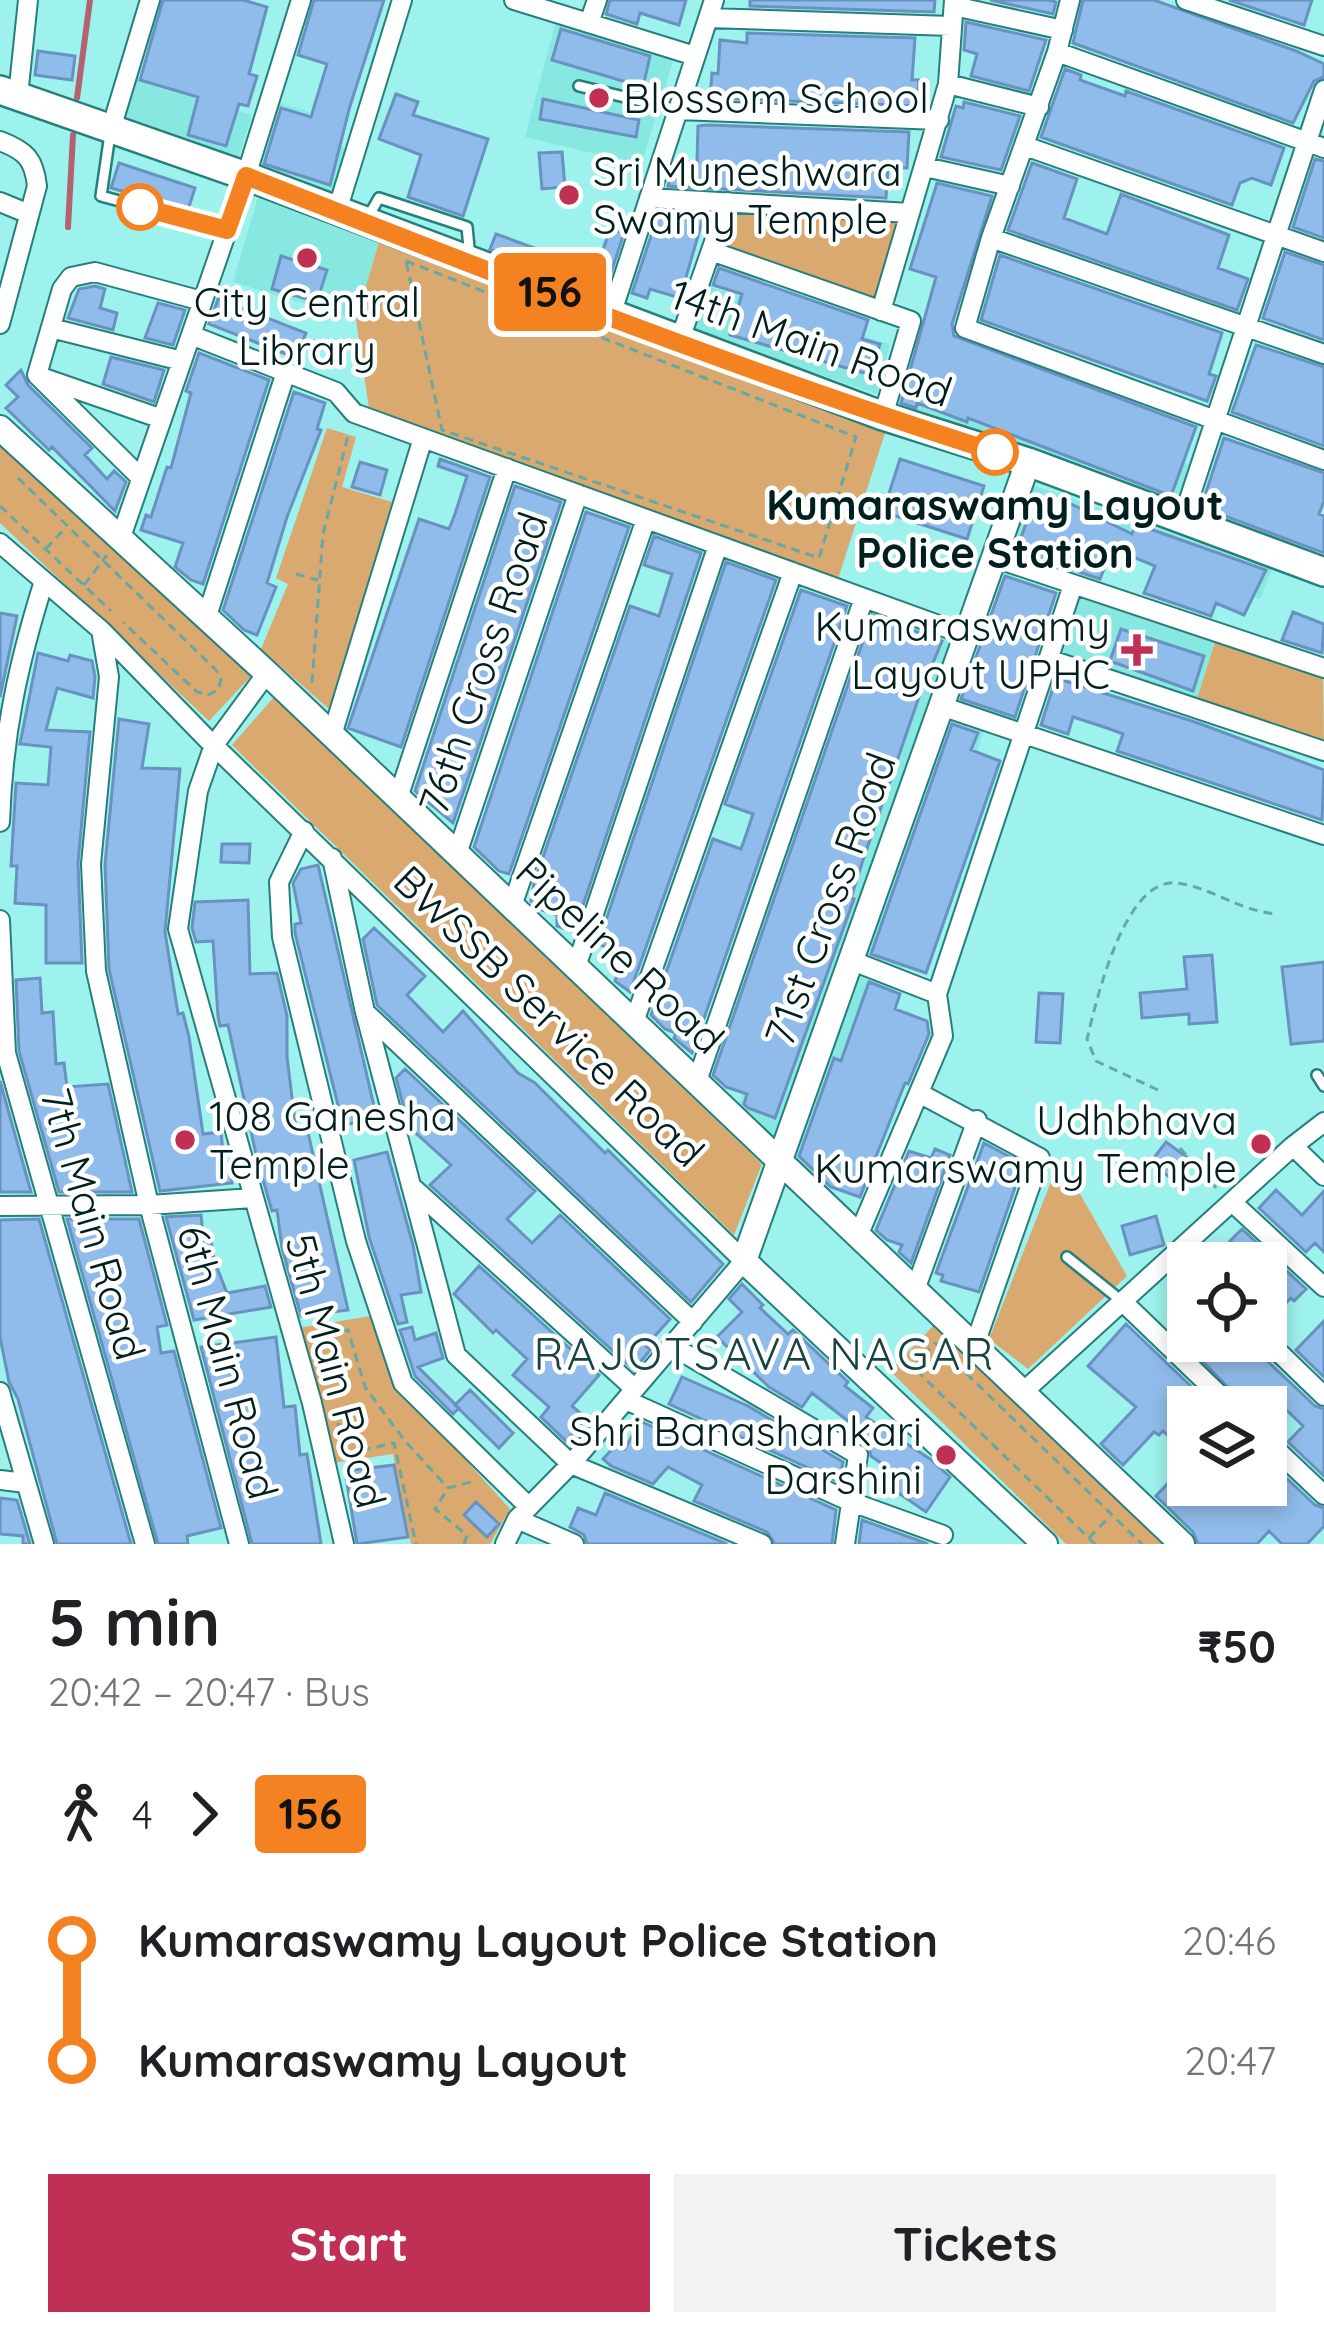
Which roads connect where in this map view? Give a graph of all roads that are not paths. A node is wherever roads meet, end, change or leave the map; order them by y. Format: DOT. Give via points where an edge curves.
graph roads {
  1 [pos="28,0"];
  2 [pos="150,0"];
  3 [pos="301,0"];
  4 [pos="402,0"];
  5 [pos="514,0"];
  6 [pos="597,0"];
  7 [pos="1070,0"];
  8 [pos="1186,0"];
  9 [pos="711,9"];
  10 [pos="953,11"];
  11 [pos="589,23"];
  12 [pos="1063,31"];
  13 [pos="1324,46"];
  14 [pos="1057,52"];
  15 [pos="695,56"];
  16 [pos="948,84"];
  17 [pos="579,86"];
  18 [pos="1324,90"];
  19 [pos="9,93"];
  20 [pos="1039,107"];
  21 [pos="678,110"];
  22 [pos="939,120"];
  23 [pos="111,128"];
  24 [pos="0,141"];
  25 [pos="1315,145"];
  26 [pos="1025,146"];
  27 [pos="925,167"];
  28 [pos="246,176"];
  29 [pos="1010,186"];
  30 [pos="649,198"];
  31 [pos="0,202"];
  32 [pos="728,202"];
  33 [pos="337,212"];
  34 [pos="910,213"];
  35 [pos="29,214"];
  36 [pos="227,230"];
  37 [pos="1276,235"];
  38 [pos="992,238"];
  39 [pos="711,251"];
  40 [pos="1324,252"];
  41 [pos="8,256"];
  42 [pos="202,301"];
  43 [pos="881,311"];
  44 [pos="610,315"];
  45 [pos="0,324"];
  46 [pos="1246,326"];
  47 [pos="51,328"];
  48 [pos="190,335"];
  49 [pos="679,342"];
  50 [pos="1324,354"];
  51 [pos="182,361"];
  52 [pos="286,372"];
  53 [pos="37,375"];
  54 [pos="883,416"];
  55 [pos="1216,418"];
  56 [pos="162,419"];
  57 [pos="0,428"];
  58 [pos="423,438"];
  59 [pos="1324,460"];
  60 [pos="1028,462"];
  61 [pos="507,468"];
  62 [pos="142,478"];
  63 [pos="578,494"];
  64 [pos="1183,518"];
  65 [pos="646,519"];
  66 [pos="120,540"];
  67 [pos="0,544"];
  68 [pos="718,545"];
  69 [pos="995,558"];
  70 [pos="794,572"];
  71 [pos="1324,572"];
  72 [pos="44,580"];
  73 [pos="1072,585"];
  74 [pos="864,598"];
  75 [pos="206,619"];
  76 [pos="100,630"];
  77 [pos="966,635"];
  78 [pos="1048,659"];
  79 [pos="1324,668"];
  80 [pos="267,673"];
  81 [pos="941,706"];
  82 [pos="1024,732"];
  83 [pos="332,735"];
  84 [pos="214,745"];
  85 [pos="1324,751"];
  86 [pos="398,798"];
  87 [pos="0,822"];
  88 [pos="304,831"];
  89 [pos="1324,835"];
  90 [pos="457,854"];
  91 [pos="332,858"];
  92 [pos="512,906"];
  93 [pos="0,920"];
  94 [pos="850,960"];
  95 [pos="576,967"];
  96 [pos="937,994"];
  97 [pos="365,1012"];
  98 [pos="634,1022"];
  99 [pos="1317,1075"];
  100 [pos="697,1081"];
  101 [pos="1324,1086"];
  102 [pos="919,1093"];
  103 [pos="977,1120"];
  104 [pos="1324,1122"];
  105 [pos="1293,1146"];
  106 [pos="779,1159"];
  107 [pos="1324,1176"];
  108 [pos="411,1186"];
  109 [pos="253,1198"];
  110 [pos="1233,1202"];
  111 [pos="51,1204"];
  112 [pos="149,1205"];
  113 [pos="0,1206"];
  114 [pos="858,1236"];
  115 [pos="1197,1242"];
  116 [pos="1067,1257"];
  117 [pos="744,1261"];
  118 [pos="1167,1270"];
  119 [pos="1324,1287"];
  120 [pos="915,1290"];
  121 [pos="1123,1302"];
  122 [pos="692,1322"];
  123 [pos="672,1346"];
  124 [pos="974,1347"];
  125 [pos="1287,1360"];
  126 [pos="1210,1386"];
  127 [pos="0,1392"];
  128 [pos="1022,1393"];
  129 [pos="630,1394"];
  130 [pos="1324,1396"];
  131 [pos="1287,1460"];
  132 [pos="571,1464"];
  133 [pos="0,1480"];
  134 [pos="26,1483"];
  135 [pos="1324,1495"];
  136 [pos="849,1502"];
  137 [pos="523,1513"];
  138 [pos="943,1535"];
  139 [pos="1038,1541"];
  140 [pos="44,1544"];
  141 [pos="145,1544"];
  142 [pos="239,1544"];
  143 [pos="344,1544"];
  144 [pos="505,1544"];
  145 [pos="574,1544"];
  146 [pos="762,1544"];
  147 [pos="845,1544"];
  148 [pos="1182,1544"];
  1 -- 19 [label="street"];
  2 -- 23 [label="street"];
  3 -- 28 [label="street"];
  4 -- 33 [label="street"];
  5 -- 11 [label="street"];
  6 -- 11 [label="street"];
  7 -- 12 [label="street"];
  8 -- 13 [label="street"];
  9 -- 10 [label="street"];
  9 -- 15 [label="street"];
  10 -- 12 [label="street"];
  10 -- 16 [label="street"];
  11 -- 15 [label="street"];
  12 -- 14 [label="street"];
  14 -- 20 [label="street"];
  14 -- 25 [label="street"];
  15 -- 21 [label="street"];
  16 -- 20 [label="street"];
  16 -- 22 [label="street"];
  17 -- 21 [label="lane"];
  18 -- 25 [label="street"];
  19 -- 23 [label="main road, 14th Main Road"];
  20 -- 26 [label="street"];
  21 -- 22 [label="street"];
  21 -- 30 [label="street"];
  22 -- 27 [label="street"];
  23 -- 28 [label="main road, 14th Main Road"];
  23 -- 36 [label="lane" via="101,196"];
  24 -- 35 [label="street" via="34,163"];
  25 -- 37 [label="street"];
  26 -- 29 [label="street"];
  26 -- 37 [label="street"];
  27 -- 29 [label="street"];
  27 -- 34 [label="street"];
  28 -- 33 [label="main road, 14th Main Road"];
  28 -- 36 [label="street"];
  29 -- 38 [label="street"];
  30 -- 32 [label="street"];
  30 -- 44 [label="street"];
  31 -- 35 [label="street"];
  32 -- 34 [label="street"];
  32 -- 39 [label="street"];
  33 -- 44 [label="main road, 14th Main Road"];
  34 -- 43 [label="street"];
  35 -- 41 [label="street"];
  36 -- 42 [label="street"];
  37 -- 40 [label="street"];
  37 -- 46 [label="street"];
  38 -- 46 [label="street"];
  38 -- 55 [label="street" via="965,328"];
  39 -- 43 [label="street"];
  39 -- 49 [label="street"];
  41 -- 45 [label="street"];
  42 -- 47 [label="street" via="80,273 62,289"];
  42 -- 48 [label="street"];
  43 -- 54 [label="street" via="910,321"];
  44 -- 49 [label="main road, 14th Main Road"];
  46 -- 50 [label="street"];
  46 -- 55 [label="street"];
  47 -- 51 [label="street"];
  47 -- 53 [label="street"];
  48 -- 51 [label="street"];
  48 -- 52 [label="street"];
  49 -- 54 [label="main road, 14th Main Road"];
  51 -- 56 [label="street"];
  52 -- 58 [label="street" via="336,392 354,412"];
  52 -- 75 [label="street"];
  53 -- 56 [label="street"];
  53 -- 62 [label="street"];
  54 -- 60 [label="main road, 14th Main Road"];
  55 -- 59 [label="street"];
  55 -- 64 [label="street"];
  56 -- 62 [label="street"];
  57 -- 66 [label="street, Pipeline Road"];
  58 -- 61 [label="street"];
  58 -- 83 [label="street"];
  60 -- 64 [label="main road, 14th Main Road"];
  60 -- 69 [label="street, 71st Cross Road"];
  61 -- 63 [label="street"];
  61 -- 86 [label="street"];
  62 -- 66 [label="street"];
  63 -- 65 [label="street"];
  63 -- 90 [label="street, 76th Cross Road"];
  64 -- 71 [label="main road, 14th Main Road"];
  65 -- 68 [label="street"];
  65 -- 92 [label="street"];
  66 -- 75 [label="street, Pipeline Road"];
  67 -- 72 [label="street, BWSSB Service Road"];
  68 -- 70 [label="street"];
  68 -- 95 [label="street"];
  69 -- 73 [label="street"];
  69 -- 77 [label="street, 71st Cross Road"];
  70 -- 74 [label="street"];
  70 -- 98 [label="street"];
  72 -- 76 [label="street, BWSSB Service Road"];
  72 -- 87 [label="street" via="17,669"];
  73 -- 78 [label="street"];
  73 -- 79 [label="street"];
  74 -- 77 [label="street"];
  74 -- 100 [label="street"];
  75 -- 80 [label="street, Pipeline Road"];
  76 -- 84 [label="street, BWSSB Service Road"];
  76 -- 112 [label="street, 6th Main Road" via="109,677 91,864 96,971"];
  77 -- 81 [label="street, 71st Cross Road"];
  78 -- 82 [label="street"];
  78 -- 85 [label="street"];
  80 -- 83 [label="street, Pipeline Road"];
  80 -- 84 [label="street, 5th Main Road"];
  81 -- 82 [label="street"];
  81 -- 94 [label="street, 71st Cross Road"];
  82 -- 89 [label="street"];
  82 -- 96 [label="street"];
  83 -- 86 [label="street, Pipeline Road"];
  84 -- 88 [label="street, BWSSB Service Road"];
  84 -- 109 [label="street, 5th Main Road" via="198,791 178,929"];
  86 -- 90 [label="street, Pipeline Road"];
  88 -- 91 [label="street, BWSSB Service Road"];
  88 -- 137 [label="street" via="279,882 282,937 356,1241 403,1383"];
  90 -- 92 [label="street, Pipeline Road"];
  91 -- 97 [label="street"];
  91 -- 117 [label="street, BWSSB Service Road"];
  92 -- 95 [label="street, Pipeline Road"];
  93 -- 111 [label="street, 7th Main Road" via="6,1052"];
  94 -- 96 [label="street"];
  94 -- 106 [label="street, 71st Cross Road"];
  95 -- 98 [label="street, Pipeline Road"];
  96 -- 102 [label="street" via="943,1036"];
  97 -- 108 [label="street"];
  97 -- 122 [label="street"];
  98 -- 100 [label="street, Pipeline Road"];
  99 -- 101 [label="lane"];
  100 -- 106 [label="street, Pipeline Road"];
  102 -- 103 [label="street"];
  102 -- 114 [label="street"];
  103 -- 120 [label="street"];
  103 -- 124 [label="street" via="1040,1158"];
  104 -- 105 [label="street"];
  105 -- 107 [label="street"];
  105 -- 110 [label="street"];
  106 -- 114 [label="street, Pipeline Road"];
  106 -- 117 [label="street, 71st Cross Road"];
  108 -- 129 [label="street"];
  108 -- 132 [label="street" via="456,1355"];
  109 -- 112 [label="street"];
  109 -- 143 [label="street, 5th Main Road"];
  110 -- 115 [label="street"];
  110 -- 119 [label="street"];
  111 -- 112 [label="street"];
  111 -- 113 [label="street"];
  111 -- 141 [label="street, 7th Main Road"];
  112 -- 142 [label="street, 6th Main Road"];
  114 -- 120 [label="street, Pipeline Road"];
  116 -- 121 [label="lane"];
  117 -- 122 [label="street"];
  117 -- 139 [label="street, BWSSB Service Road"];
  118 -- 121 [label="street"];
  120 -- 124 [label="street, Pipeline Road"];
  121 -- 126 [label="street"];
  121 -- 128 [label="street"];
  122 -- 123 [label="street"];
  123 -- 129 [label="street"];
  123 -- 136 [label="street" via="858,1455"];
  124 -- 128 [label="street, Pipeline Road"];
  125 -- 130 [label="street"];
  127 -- 134 [label="street"];
  128 -- 148 [label="street, Pipeline Road"];
  129 -- 132 [label="street"];
  129 -- 136 [label="street"];
  131 -- 135 [label="street"];
  132 -- 137 [label="street"];
  132 -- 146 [label="street"];
  133 -- 134 [label="street"];
  134 -- 140 [label="street"];
  136 -- 138 [label="street"];
  136 -- 147 [label="street"];
  137 -- 144 [label="street"];
  137 -- 145 [label="street"];
}
